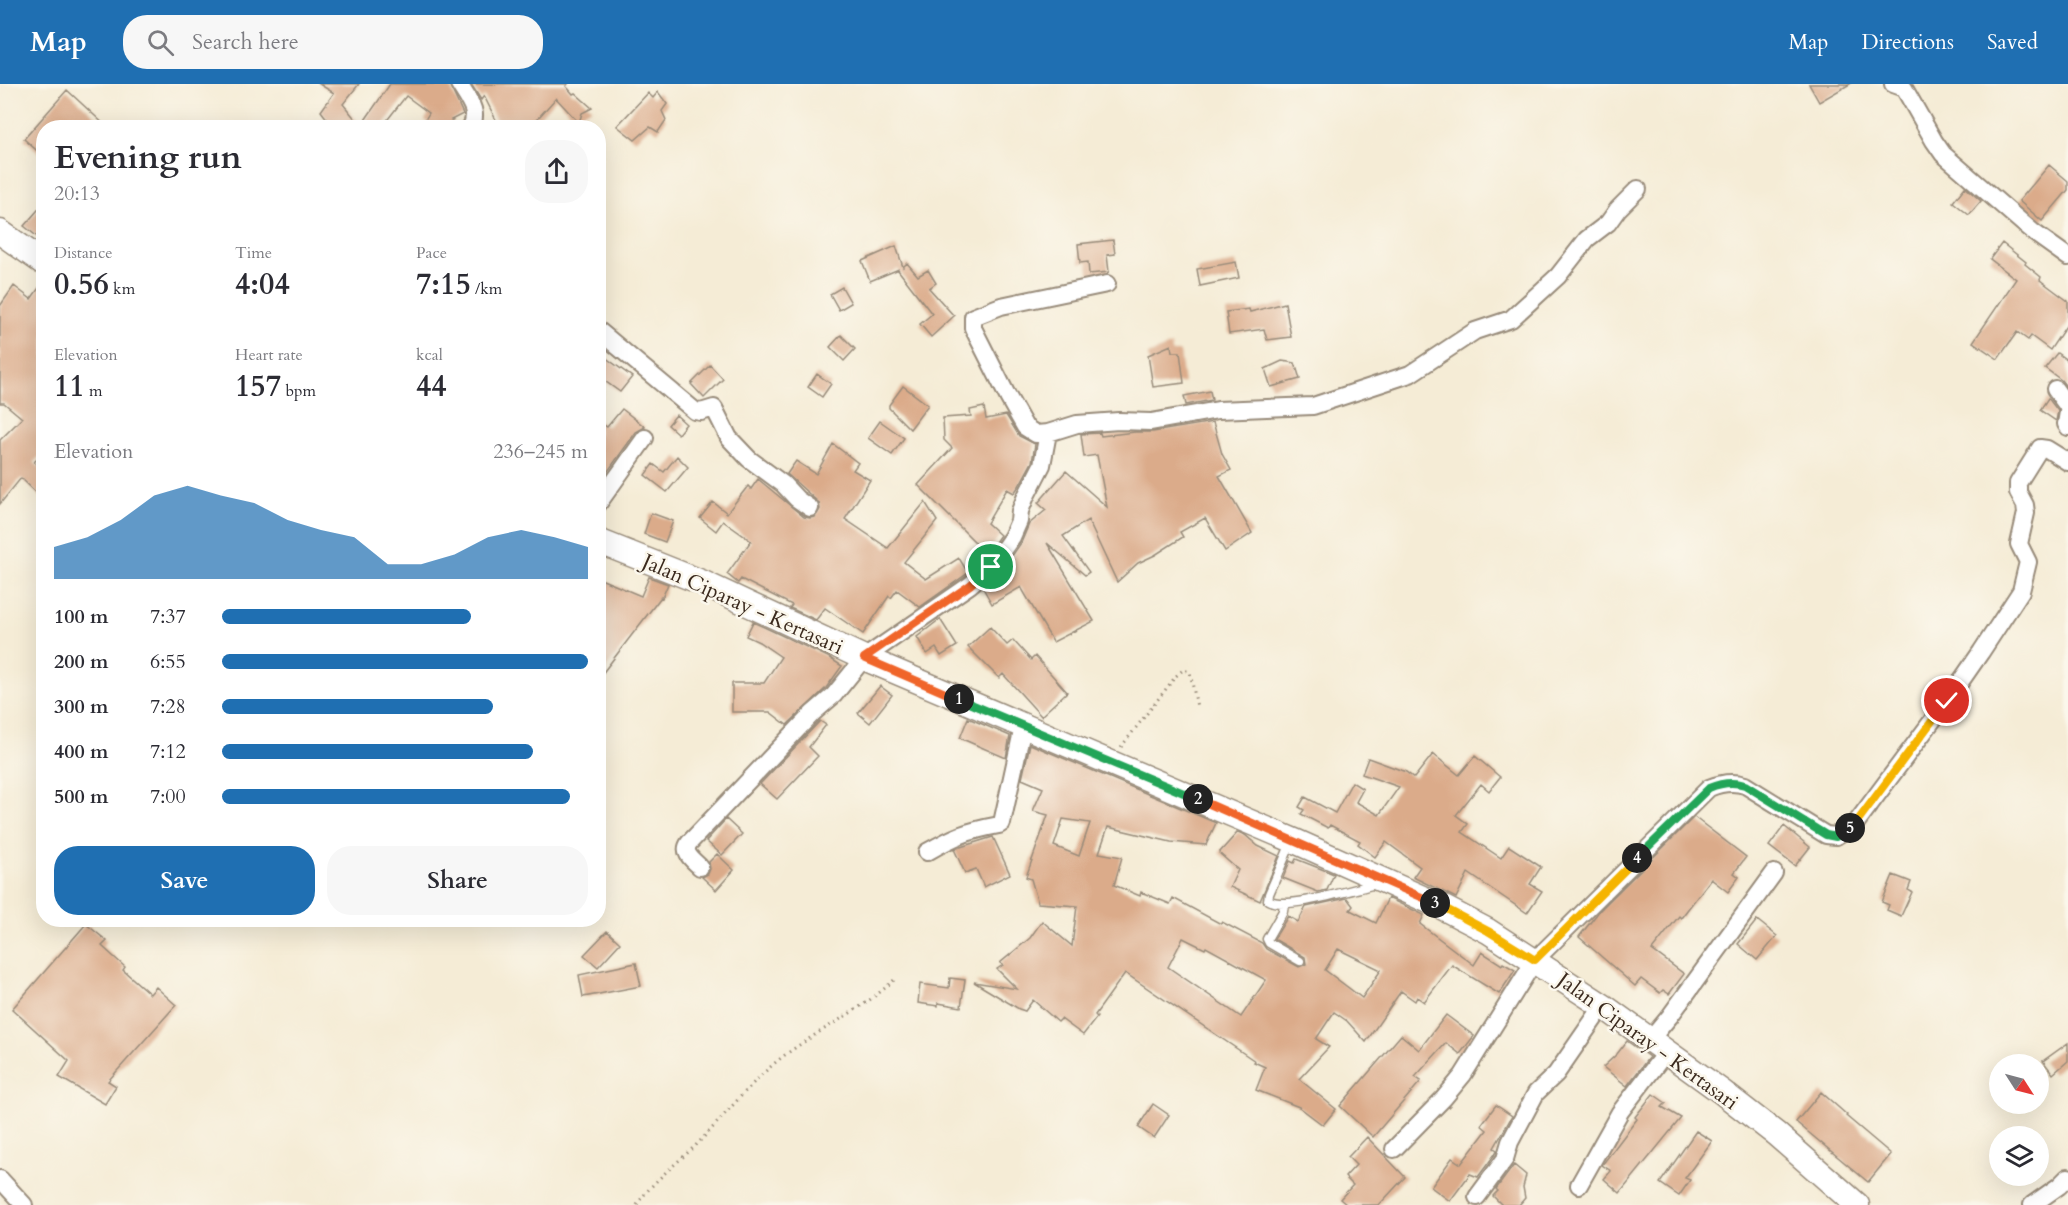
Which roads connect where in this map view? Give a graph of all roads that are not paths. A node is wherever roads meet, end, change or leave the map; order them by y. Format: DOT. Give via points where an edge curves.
graph roads {
  1 [pos="459,84"];
  2 [pos="1893,84"];
  3 [pos="474,120"];
  4 [pos="1638,189"];
  5 [pos="0,232"];
  6 [pos="36,257"];
  7 [pos="2068,257"];
  8 [pos="1107,284"];
  9 [pos="606,337"];
  10 [pos="2055,389"];
  11 [pos="2068,407"];
  12 [pos="2068,412"];
  13 [pos="2068,427"];
  14 [pos="1048,433"];
  15 [pos="645,438"];
  16 [pos="2068,462"];
  17 [pos="606,493"];
  18 [pos="810,508"];
  19 [pos="606,544"];
  20 [pos="864,658"];
  21 [pos="1023,727"];
  22 [pos="1292,840"];
  23 [pos="927,852"];
  24 [pos="700,867"];
  25 [pos="1774,873"];
  26 [pos="1385,881"];
  27 [pos="1284,904"];
  28 [pos="1535,960"];
  29 [pos="1300,961"];
  30 [pos="1603,1006"];
  31 [pos="1658,1046"];
  32 [pos="1394,1149"];
  33 [pos="2068,1177"];
  34 [pos="0,1179"];
  35 [pos="1579,1185"];
  36 [pos="1477,1197"];
  37 [pos="24,1205"];
  38 [pos="1857,1205"];
  39 [pos="2032,1205"];
  1 -- 3 [label="street" via="474,109"];
  2 -- 7 [label="street" via="1904,88 1934,141 1950,160"];
  4 -- 14 [label="street" via="1517,315 1475,331 1410,374 1313,406 1218,410 1151,422 1077,424"];
  5 -- 6 [label="main road"];
  8 -- 14 [label="street" via="1001,306 973,316 973,328 981,346 1025,427 1036,434"];
  9 -- 18 [label="street" via="694,411 714,408 729,438 749,459"];
  10 -- 11 [label="street"];
  12 -- 13 [label="street"];
  14 -- 20 [label="street" via="1042,465 1026,496 1019,521 991,567"];
  15 -- 17 [label="street"];
  16 -- 28 [label="street" via="2040,448 2018,483 2026,513 2019,544 2028,562 2021,591 1947,701 1856,823 1836,837 1826,835 1745,785 1733,782 1709,788"];
  19 -- 20 [label="main road, Jalan Ciparay - Kertasari" via="701,582"];
  20 -- 21 [label="main road, Jalan Ciparay - Kertasari"];
  20 -- 24 [label="street" via="834,695 685,848"];
  21 -- 22 [label="main road, Jalan Ciparay - Kertasari"];
  21 -- 23 [label="street" via="1002,823 970,830"];
  22 -- 26 [label="main road, Jalan Ciparay - Kertasari"];
  22 -- 27 [label="lane" via="1268,900"];
  25 -- 31 [label="street" via="1670,1016"];
  26 -- 27 [label="lane"];
  26 -- 28 [label="main road, Jalan Ciparay - Kertasari" via="1488,931"];
  27 -- 29 [label="lane" via="1267,939"];
  28 -- 30 [label="main road, Jalan Ciparay - Kertasari"];
  28 -- 32 [label="street" via="1463,1075"];
  30 -- 31 [label="main road, Jalan Ciparay - Kertasari"];
  30 -- 36 [label="street" via="1556,1074 1536,1093 1502,1164"];
  31 -- 35 [label="street"];
  31 -- 38 [label="main road, Jalan Ciparay - Kertasari" via="1776,1134"];
  33 -- 39 [label="street"];
  34 -- 37 [label="street"];
}
